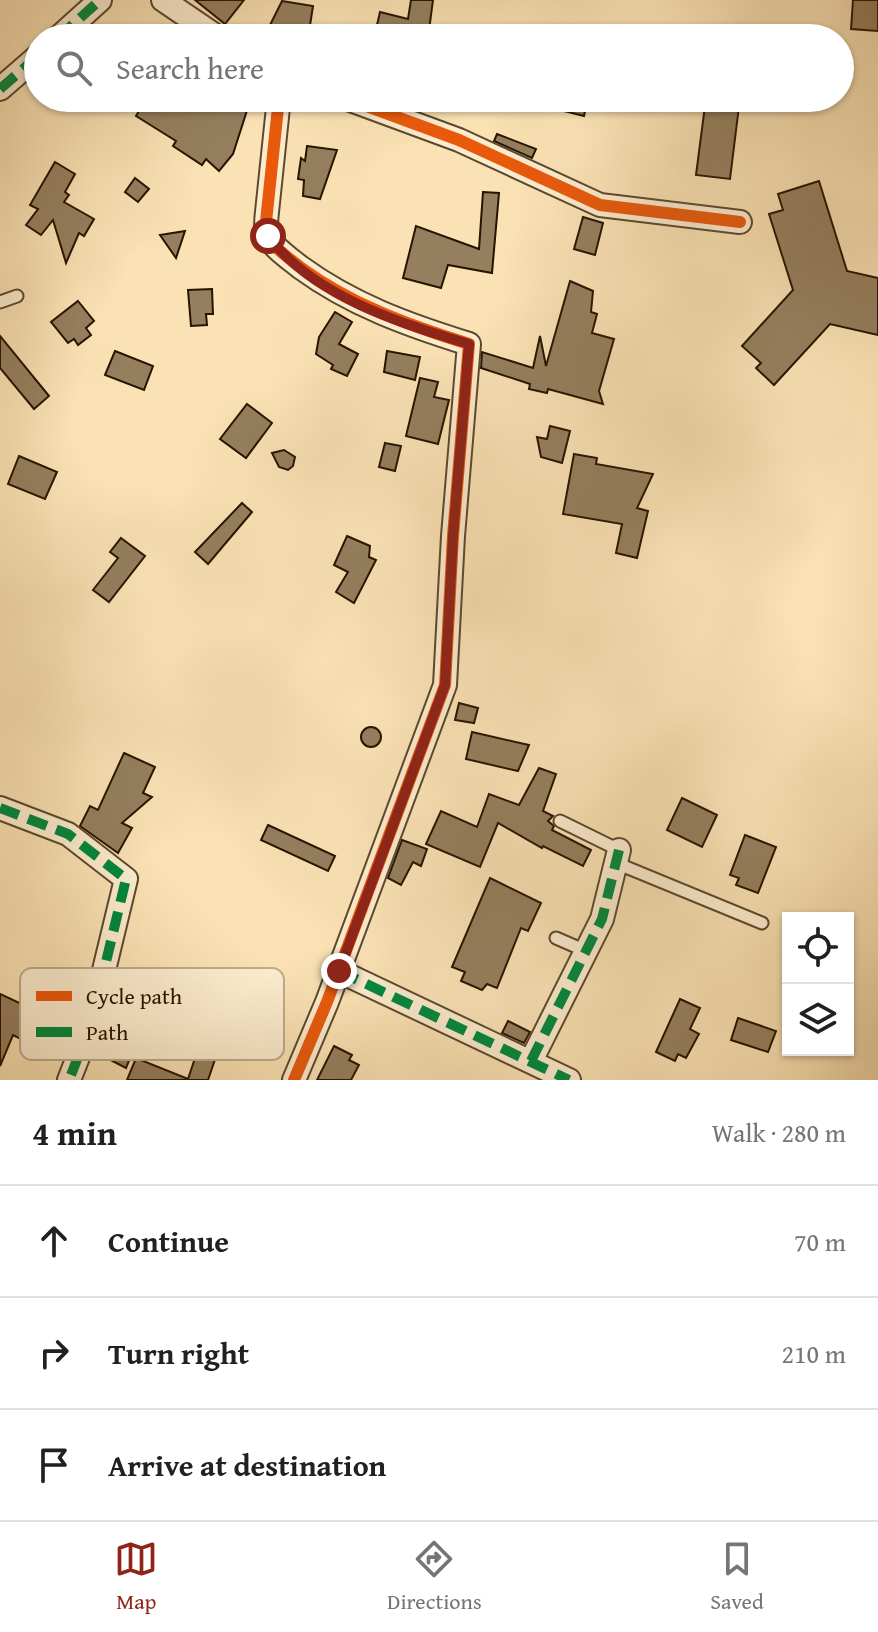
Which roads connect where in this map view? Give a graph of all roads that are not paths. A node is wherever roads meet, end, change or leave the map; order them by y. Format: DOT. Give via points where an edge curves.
graph roads {
  1 [pos="100,0"];
  2 [pos="163,0"];
  3 [pos="73,24"];
  4 [pos="198,24"];
  5 [pos="24,68"];
  6 [pos="0,89"];
  7 [pos="278,112"];
  8 [pos="383,112"];
  9 [pos="740,222"];
  10 [pos="17,296"];
  11 [pos="0,302"];
  12 [pos="0,808"];
  13 [pos="560,821"];
  14 [pos="617,856"];
  15 [pos="762,923"];
  16 [pos="556,938"];
  17 [pos="586,951"];
  18 [pos="105,968"];
  19 [pos="339,971"];
  20 [pos="77,1060"];
  21 [pos="531,1061"];
  22 [pos="69,1080"];
  23 [pos="294,1080"];
  24 [pos="569,1080"];
  1 -- 3 [label="street"];
  2 -- 4 [label="street"];
  5 -- 6 [label="street"];
  7 -- 19 [label="street" via="267,212 272,241 350,300 469,344 445,685"];
  8 -- 9 [label="street" via="459,140 600,205"];
  10 -- 11 [label="lane"];
  12 -- 18 [label="street" via="68,834 126,879"];
  13 -- 14 [label="lane"];
  14 -- 15 [label="lane"];
  14 -- 17 [label="street" via="602,919"];
  16 -- 17 [label="lane"];
  17 -- 21 [label="street"];
  19 -- 21 [label="street"];
  19 -- 23 [label="street"];
  20 -- 22 [label="street"];
  21 -- 24 [label="street"];
}
